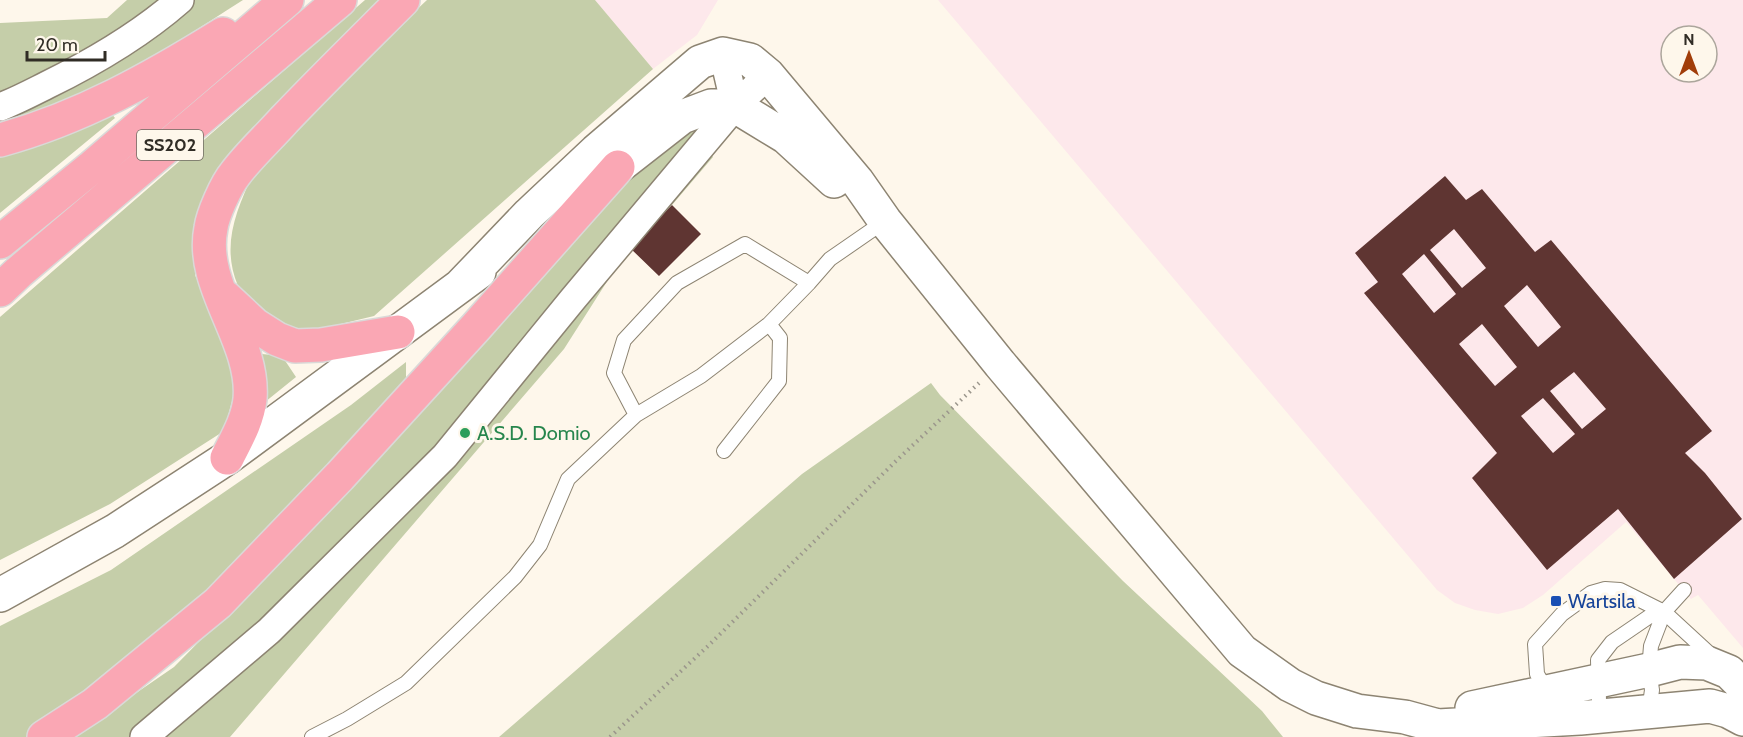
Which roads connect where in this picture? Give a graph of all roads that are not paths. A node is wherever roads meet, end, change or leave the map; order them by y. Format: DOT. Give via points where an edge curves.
graph roads {
  1 [pos="180,0"];
  2 [pos="278,0"];
  3 [pos="287,0"];
  4 [pos="340,0"];
  5 [pos="403,0"];
  6 [pos="723,54"];
  7 [pos="768,75"];
  8 [pos="735,106"];
  9 [pos="0,107"];
  10 [pos="0,140"];
  11 [pos="618,167"];
  12 [pos="885,221"];
  13 [pos="0,242"];
  14 [pos="809,283"];
  15 [pos="461,285"];
  16 [pos="0,290"];
  17 [pos="221,292"];
  18 [pos="769,324"];
  19 [pos="398,332"];
  20 [pos="636,415"];
  21 [pos="724,451"];
  22 [pos="227,458"];
  23 [pos="1684,591"];
  24 [pos="0,596"];
  25 [pos="1664,612"];
  26 [pos="1649,670"];
  27 [pos="1736,679"];
  28 [pos="1599,681"];
  29 [pos="1546,692"];
  30 [pos="1649,711"];
  31 [pos="1405,717"];
  32 [pos="1592,717"];
  33 [pos="1743,719"];
  34 [pos="44,737"];
  35 [pos="144,737"];
  36 [pos="312,737"];
  1 -- 9 [label="street" via="103,56"];
  2 -- 10 [label="highway" via="107,101 34,131"];
  3 -- 13 [label="highway, SS202"];
  4 -- 16 [label="highway, SS202"];
  5 -- 17 [label="highway" via="234,175 210,229 214,277"];
  6 -- 7 [label="street" via="750,60"];
  6 -- 8 [label="street"];
  6 -- 15 [label="street" via="700,62 596,151"];
  7 -- 8 [label="street"];
  7 -- 12 [label="street" via="857,181"];
  8 -- 11 [label="street" via="711,106 682,117"];
  8 -- 12 [label="street" via="786,137"];
  8 -- 35 [label="street" via="445,456 269,631"];
  11 -- 15 [label="street"];
  11 -- 34 [label="highway" via="340,476 218,603 95,704"];
  12 -- 14 [label="lane" via="830,259"];
  12 -- 31 [label="street" via="1242,651 1316,698 1357,711"];
  14 -- 18 [label="lane"];
  14 -- 20 [label="lane" via="745,244 677,283 624,340 614,373"];
  15 -- 19 [label="street"];
  17 -- 19 [label="highway" via="255,325 295,346"];
  17 -- 22 [label="highway" via="246,358 250,384 245,421"];
  18 -- 20 [label="lane" via="701,376"];
  18 -- 21 [label="lane" via="780,338 779,381"];
  19 -- 22 [label="street"];
  20 -- 36 [label="lane" via="568,479 540,545 515,577 406,683"];
  22 -- 24 [label="street" via="115,531"];
  23 -- 25 [label="lane"];
  25 -- 26 [label="lane" via="1651,646"];
  25 -- 27 [label="lane"];
  25 -- 28 [label="lane" via="1653,614 1612,642 1598,660"];
  25 -- 29 [label="lane" via="1620,591 1605,589 1591,593 1562,614 1535,644 1537,674"];
  26 -- 27 [label="street" via="1680,662 1707,663"];
  26 -- 28 [label="street"];
  26 -- 30 [label="lane"];
  28 -- 29 [label="street"];
  28 -- 32 [label="lane" via="1599,701"];
  29 -- 31 [label="street"];
  29 -- 32 [label="lane"];
  30 -- 32 [label="street"];
  30 -- 33 [label="street" via="1710,706"];
  31 -- 32 [label="street" via="1438,726"];
}
